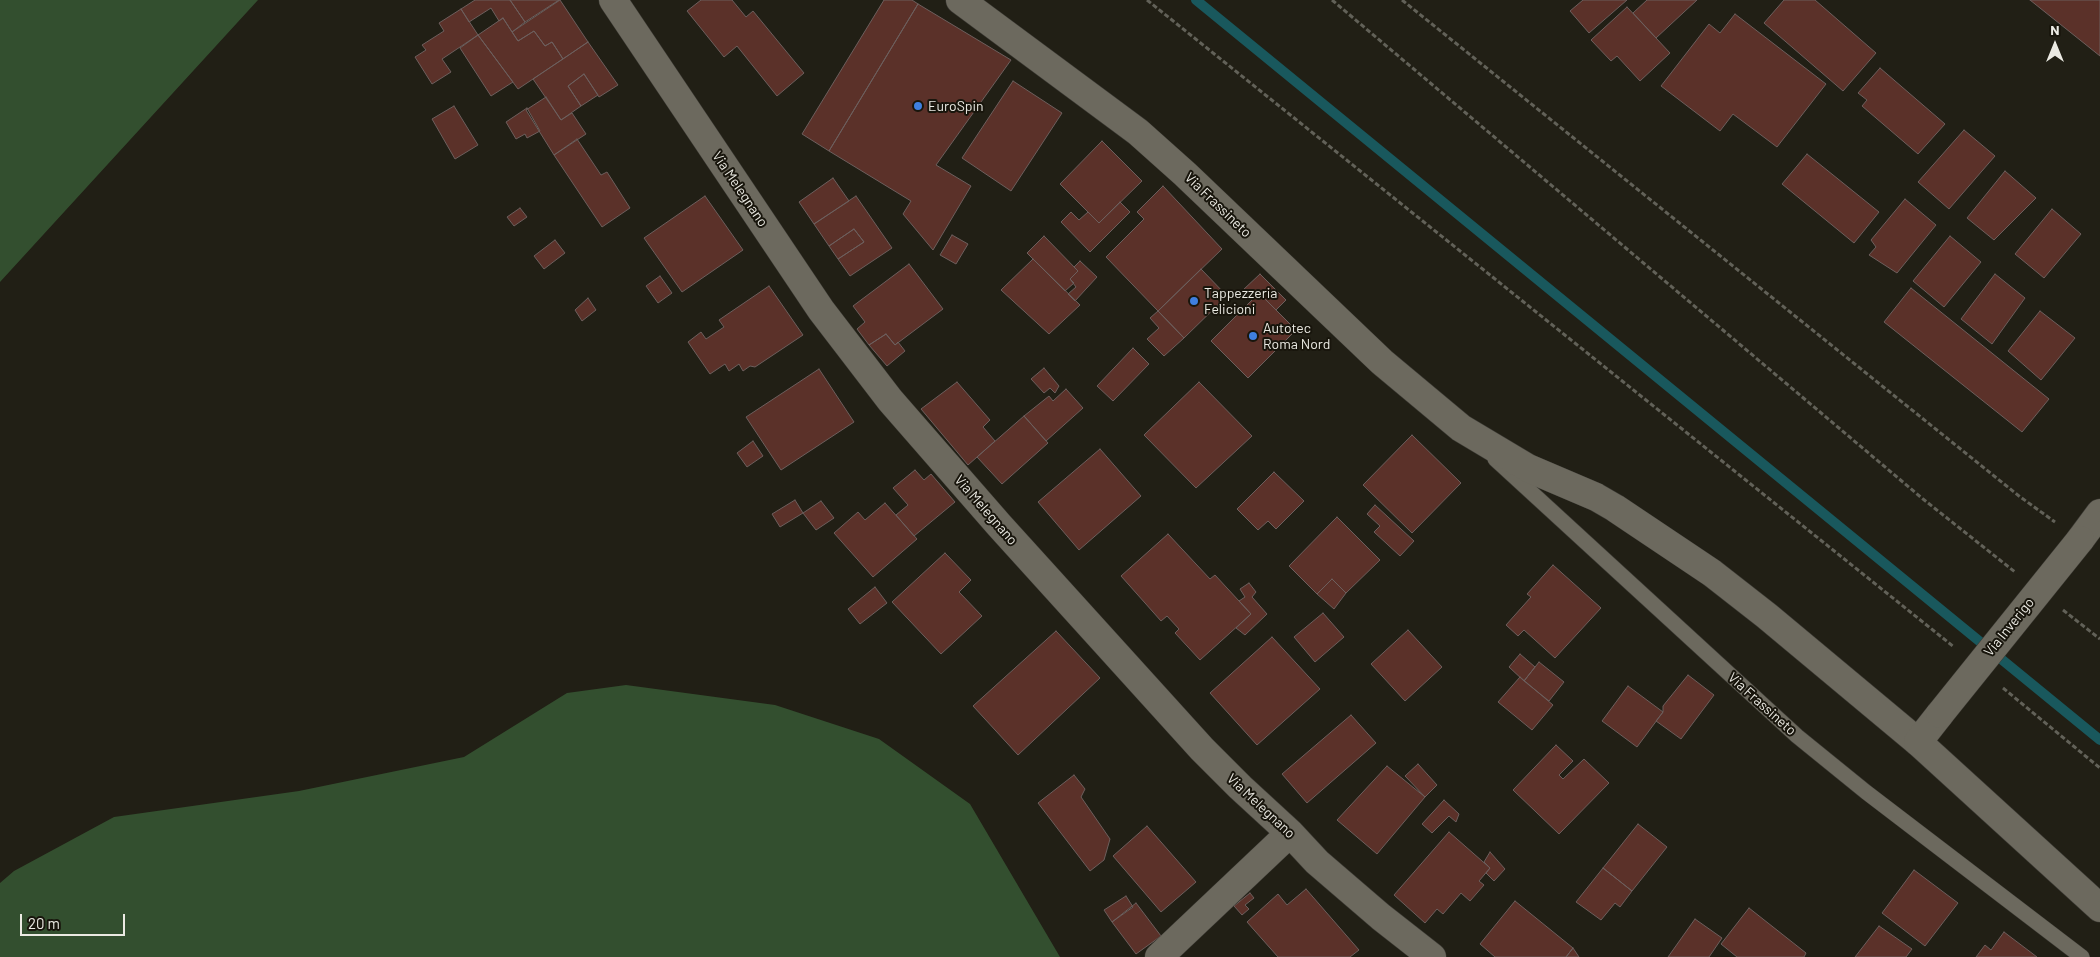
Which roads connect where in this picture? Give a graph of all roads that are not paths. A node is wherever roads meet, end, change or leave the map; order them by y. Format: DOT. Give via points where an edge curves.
graph roads {
  1 [pos="613,0"];
  2 [pos="960,0"];
  3 [pos="1461,428"];
  4 [pos="2100,513"];
  5 [pos="1918,742"];
  6 [pos="1290,832"];
  7 [pos="2100,908"];
  8 [pos="1159,957"];
  9 [pos="1432,957"];
  10 [pos="2082,957"];
  1 -- 6 [label="street, Via Melegnano" via="821,310 890,400 1162,706 1240,787"];
  2 -- 3 [label="street, Via Frassineto" via="1138,132 1382,362"];
  3 -- 5 [label="street, Via Frassineto" via="1528,468 1596,497 1712,573"];
  3 -- 10 [label="lane, Via Frassineto" via="1797,736"];
  4 -- 5 [label="street, Via Inverigo, bridge"];
  5 -- 7 [label="street, Via Frassineto"];
  6 -- 8 [label="street"];
  6 -- 9 [label="street, Via Melegnano" via="1317,862"];
}
